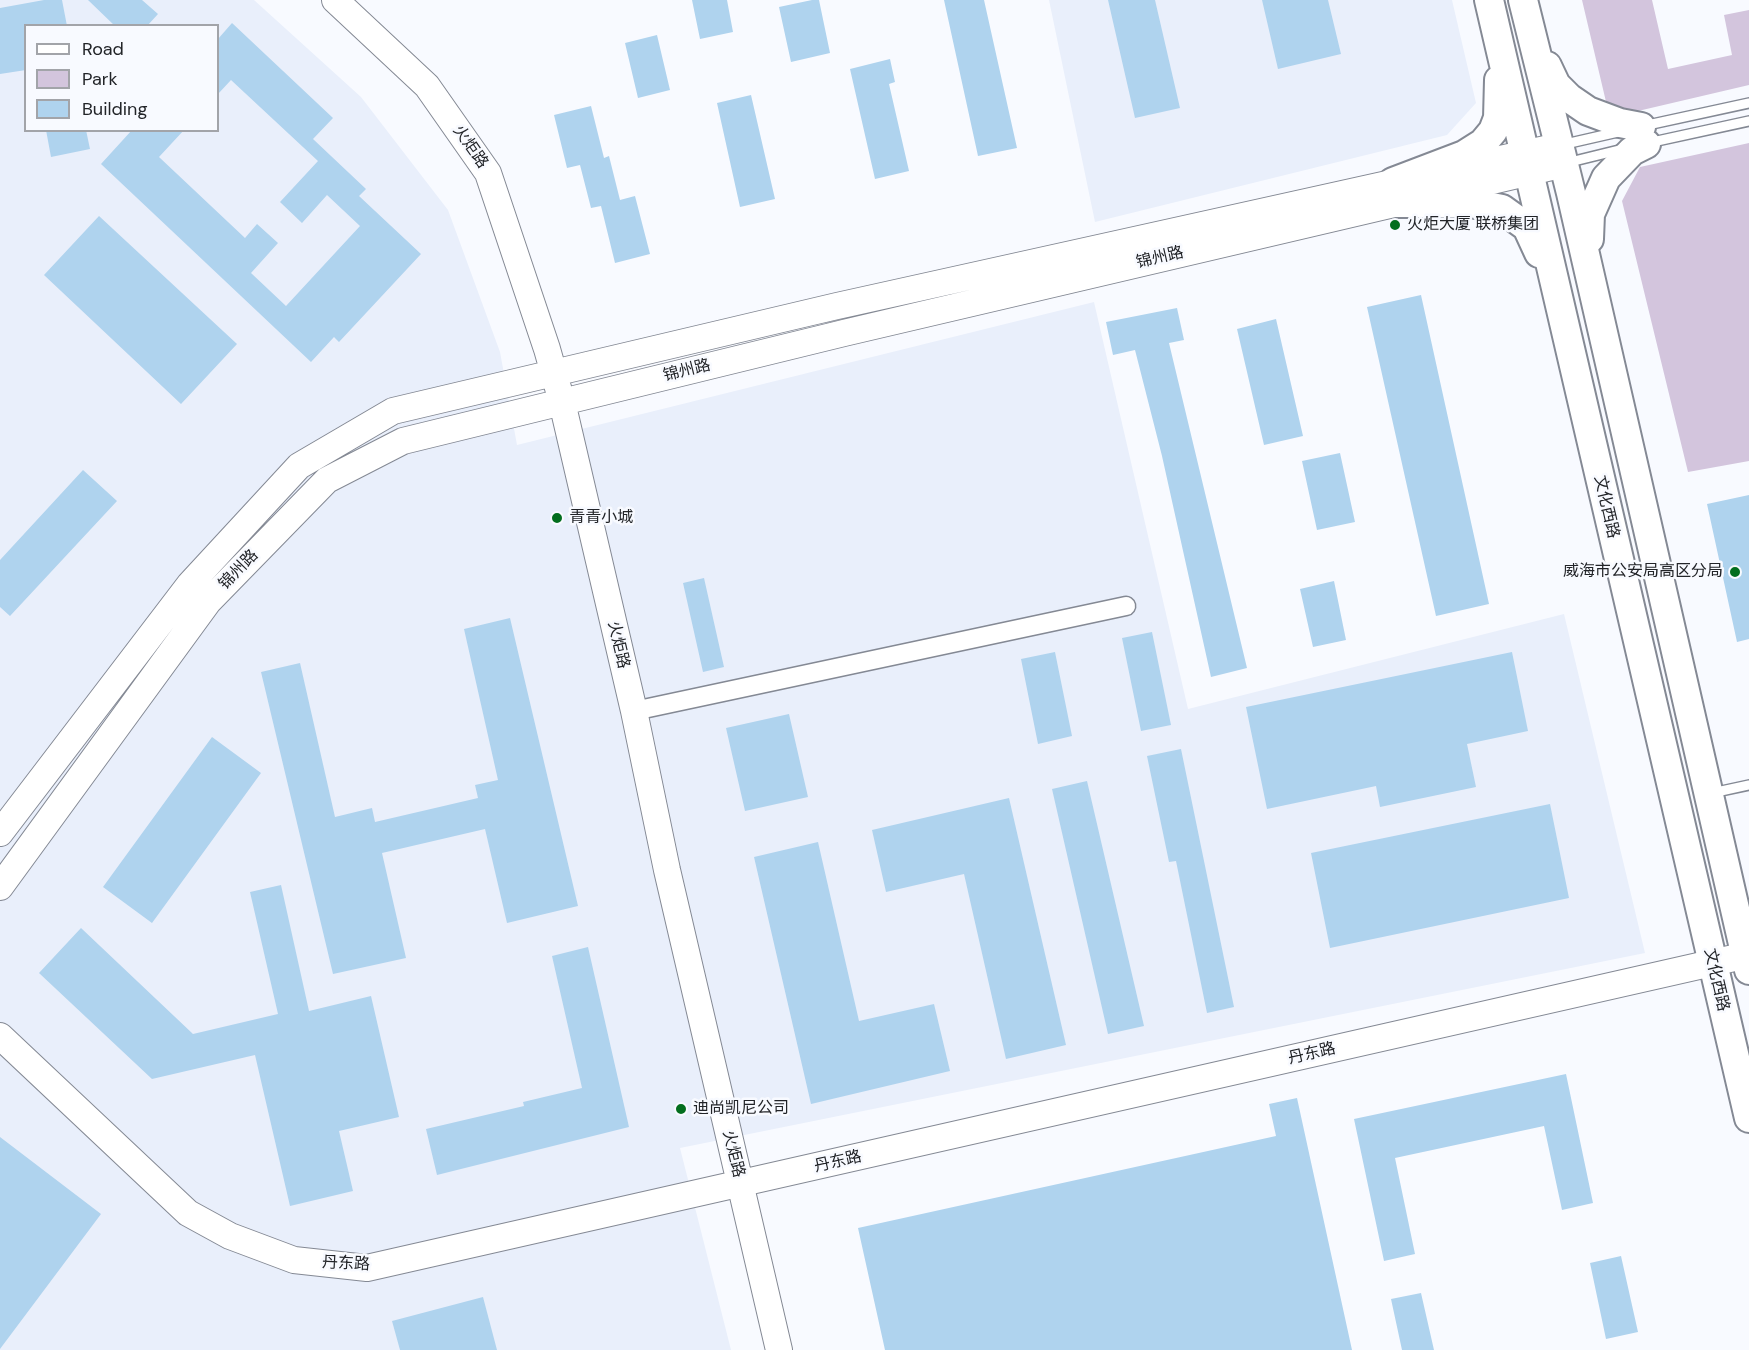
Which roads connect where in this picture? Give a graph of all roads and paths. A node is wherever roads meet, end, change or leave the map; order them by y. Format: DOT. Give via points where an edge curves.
graph roads {
  1 [pos="335,0"];
  2 [pos="1491,9"];
  3 [pos="1526,13"];
  4 [pos="1749,103"];
  5 [pos="1749,121"];
  6 [pos="1643,135"];
  7 [pos="1562,155"];
  8 [pos="1527,162"];
  9 [pos="1392,193"];
  10 [pos="1592,286"];
  11 [pos="1557,294"];
  12 [pos="554,372"];
  13 [pos="562,402"];
  14 [pos="1126,606"];
  15 [pos="634,711"];
  16 [pos="1749,784"];
  17 [pos="1710,794"];
  18 [pos="0,833"];
  19 [pos="0,886"];
  20 [pos="1712,963"];
  21 [pos="1748,963"];
  22 [pos="0,1036"];
  23 [pos="1749,1119"];
  24 [pos="740,1185"];
  25 [pos="779,1350"];
  1 -- 12 [label="main road, 火炬路" via="427,86 488,172"];
  2 -- 8 [label="main road, 文化西路"];
  2 -- 9 [label="main road" via="1501,94 1493,131 1464,155"];
  3 -- 6 [label="main road" via="1556,85 1569,99"];
  3 -- 7 [label="main road"];
  4 -- 6 [label="lane"];
  5 -- 6 [label="lane"];
  6 -- 7 [label="lane"];
  6 -- 7 [label="lane"];
  6 -- 10 [label="main road" via="1606,178 1595,199 1588,234"];
  7 -- 8 [label="main road, 锦州路"];
  7 -- 10 [label="main road"];
  8 -- 9 [label="main road, 锦州路"];
  8 -- 11 [label="main road, 文化西路"];
  9 -- 11 [label="main road" via="1502,209 1527,227"];
  9 -- 12 [label="main road, 锦州路"];
  9 -- 13 [label="main road, 锦州路"];
  10 -- 17 [label="main road"];
  11 -- 20 [label="main road, 文化西路"];
  12 -- 13 [label="main road, 火炬路"];
  12 -- 18 [label="main road, 锦州路" via="393,411 299,466 190,584"];
  13 -- 15 [label="main road, 火炬路"];
  13 -- 19 [label="main road, 锦州路" via="403,441 327,480 208,602"];
  14 -- 15 [label="street"];
  15 -- 24 [label="main road, 火炬路"];
  16 -- 17 [label="lane"];
  17 -- 21 [label="main road"];
  20 -- 21 [label="main road, 丹东路"];
  20 -- 23 [label="main road, 文化西路"];
  20 -- 24 [label="main road, 丹东路"];
  22 -- 24 [label="main road, 丹东路" via="188,1213 230,1236 294,1260 367,1268"];
  24 -- 25 [label="main road, 火炬路"];
}
